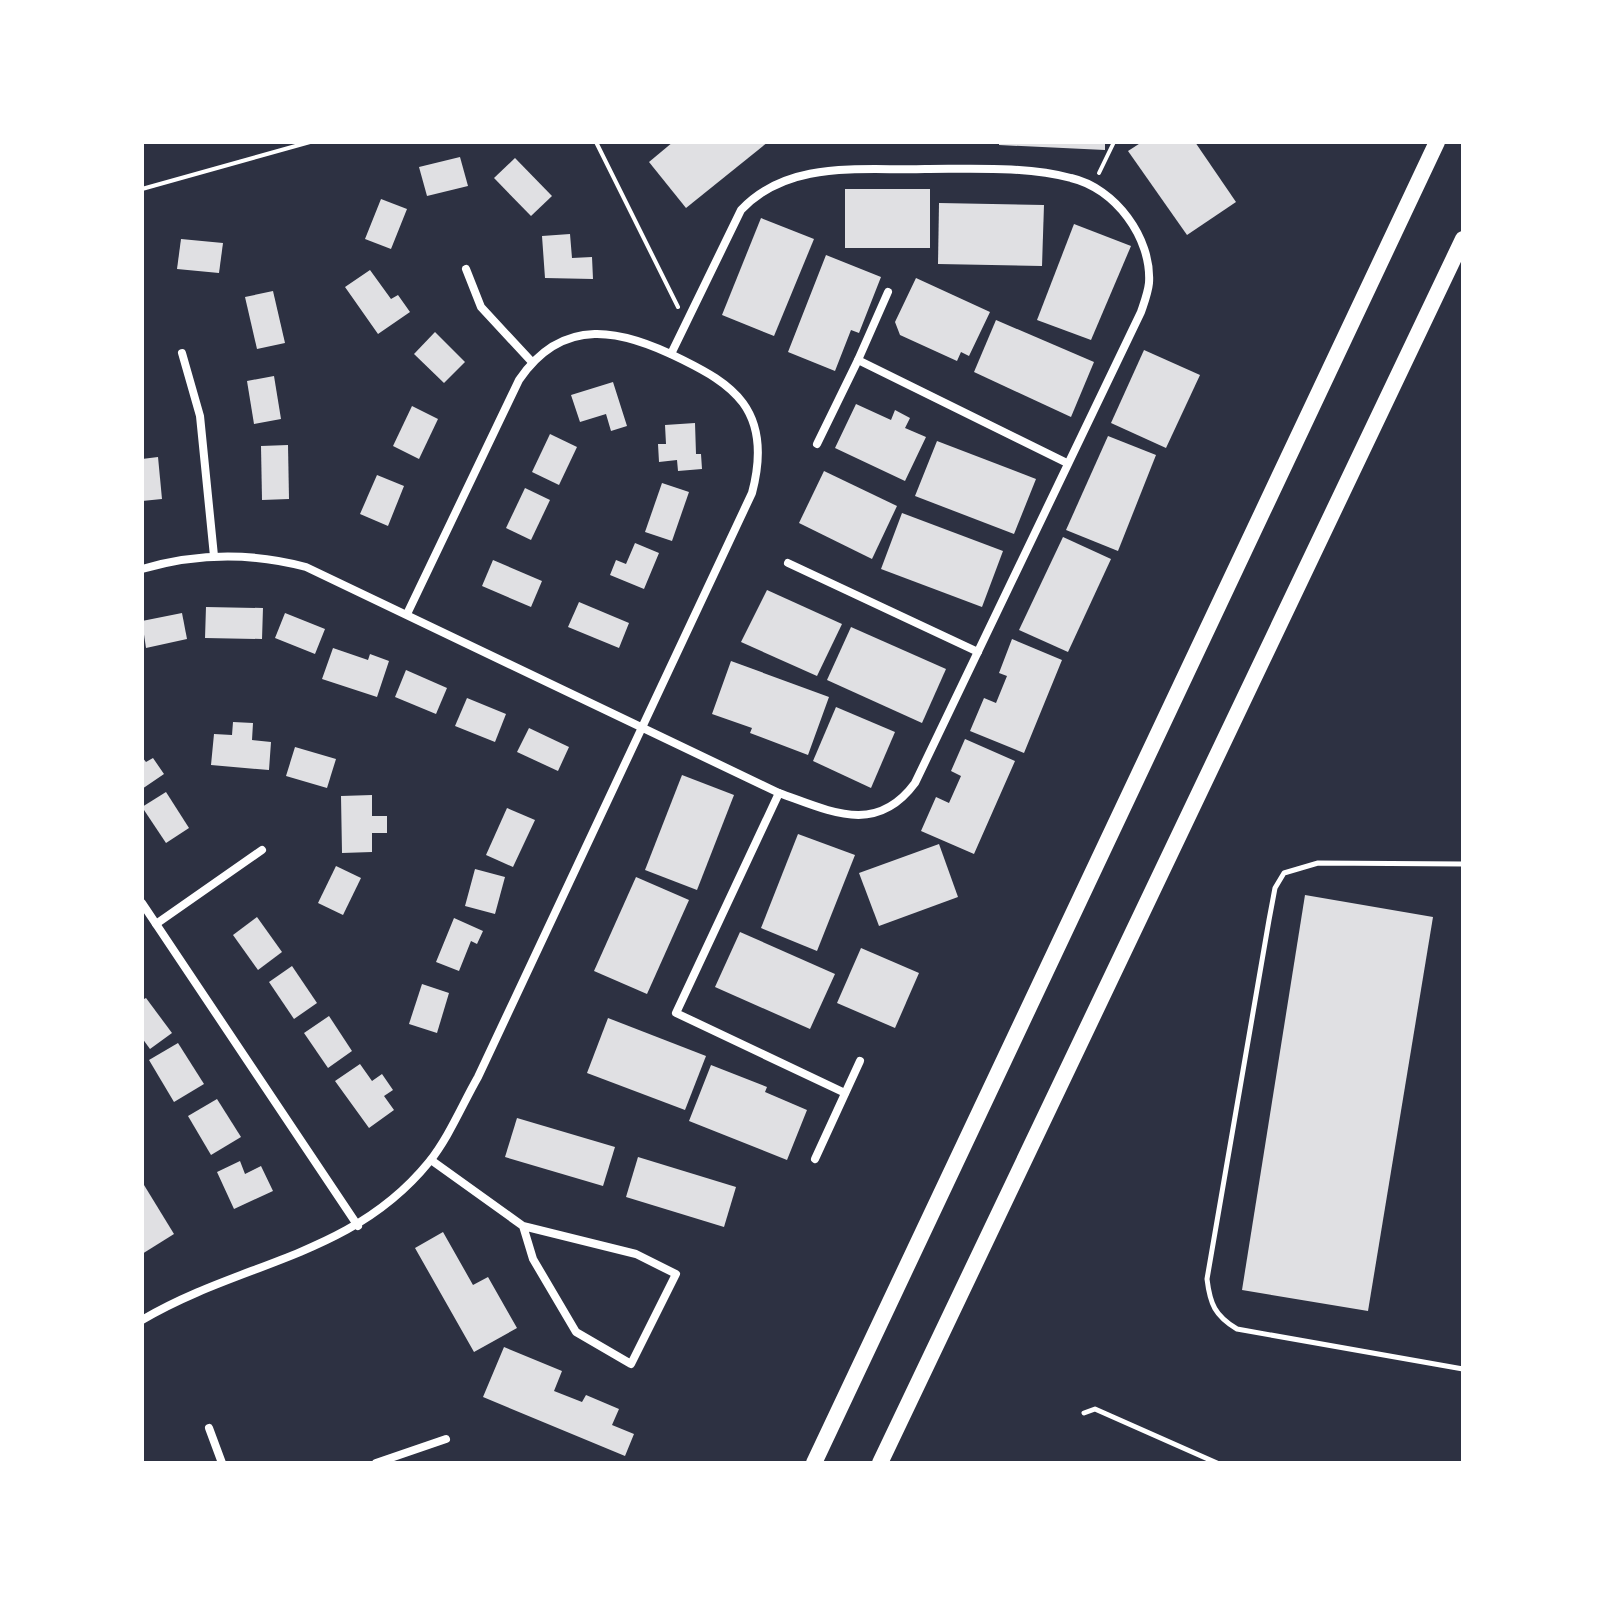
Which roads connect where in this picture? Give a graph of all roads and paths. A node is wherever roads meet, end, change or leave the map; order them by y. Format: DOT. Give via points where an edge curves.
graph roads {
  1 [pos="310,142"];
  2 [pos="596,142"];
  3 [pos="1114,142"];
  4 [pos="1434,149"];
  5 [pos="1092,186"];
  6 [pos="142,189"];
  7 [pos="1463,239"];
  8 [pos="466,269"];
  9 [pos="888,292"];
  10 [pos="686,324"];
  11 [pos="182,353"];
  12 [pos="671,354"];
  13 [pos="858,360"];
  14 [pos="532,362"];
  15 [pos="817,444"];
  16 [pos="1067,463"];
  17 [pos="214,556"];
  18 [pos="788,563"];
  19 [pos="142,569"];
  20 [pos="407,614"];
  21 [pos="978,652"];
  22 [pos="640,728"];
  23 [pos="779,793"];
  24 [pos="262,850"];
  25 [pos="1463,864"];
  26 [pos="142,903"];
  27 [pos="156,924"];
  28 [pos="860,1061"];
  29 [pos="845,1093"];
  30 [pos="815,1159"];
  31 [pos="431,1160"];
  32 [pos="358,1226"];
  33 [pos="523,1226"];
  34 [pos="142,1320"];
  35 [pos="1463,1369"];
  36 [pos="1084,1413"];
  37 [pos="209,1428"];
  38 [pos="446,1439"];
  39 [pos="222,1463"];
  40 [pos="376,1463"];
  41 [pos="814,1463"];
  42 [pos="880,1463"];
  43 [pos="1217,1463"];
  1 -- 6 [label="path"];
  2 -- 10 [label="path"];
  3 -- 5 [label="path"];
  4 -- 41 [label="highway"];
  5 -- 10 [label="street" via="1049,174 962,169 795,176 755,195 741,210"];
  5 -- 16 [label="street" via="1111,199 1135,230 1148,264 1149,285 1141,312"];
  7 -- 42 [label="highway"];
  8 -- 14 [label="street" via="481,307"];
  9 -- 13 [label="street"];
  10 -- 12 [label="street"];
  11 -- 17 [label="street" via="200,416"];
  12 -- 14 [label="street" via="629,336 587,334 559,343"];
  12 -- 22 [label="street" via="709,373 744,404 754,426 758,468 752,493"];
  13 -- 15 [label="street"];
  13 -- 16 [label="street"];
  14 -- 20 [label="street"];
  16 -- 21 [label="street"];
  17 -- 19 [label="street"];
  17 -- 20 [label="street" via="249,556 306,567"];
  18 -- 21 [label="street"];
  20 -- 22 [label="street"];
  21 -- 23 [label="street" via="903,800 884,811 843,816"];
  22 -- 23 [label="street"];
  22 -- 31 [label="street" via="478,1077"];
  23 -- 29 [label="street" via="676,1013"];
  24 -- 27 [label="street"];
  25 -- 35 [label="lane" via="1318,863 1284,873 1275,888 1207,1279 1219,1319 1237,1329"];
  26 -- 27 [label="street"];
  27 -- 32 [label="street"];
  28 -- 29 [label="street"];
  29 -- 30 [label="street"];
  31 -- 32 [label="street" via="400,1194"];
  31 -- 33 [label="street"];
  32 -- 34 [label="street" via="219,1282"];
  33 -- 33 [label="street" via="636,1254 676,1274 631,1364 576,1332 533,1259"];
  36 -- 43 [label="lane" via="1095,1409"];
  37 -- 39 [label="street"];
  38 -- 40 [label="street"];
}
